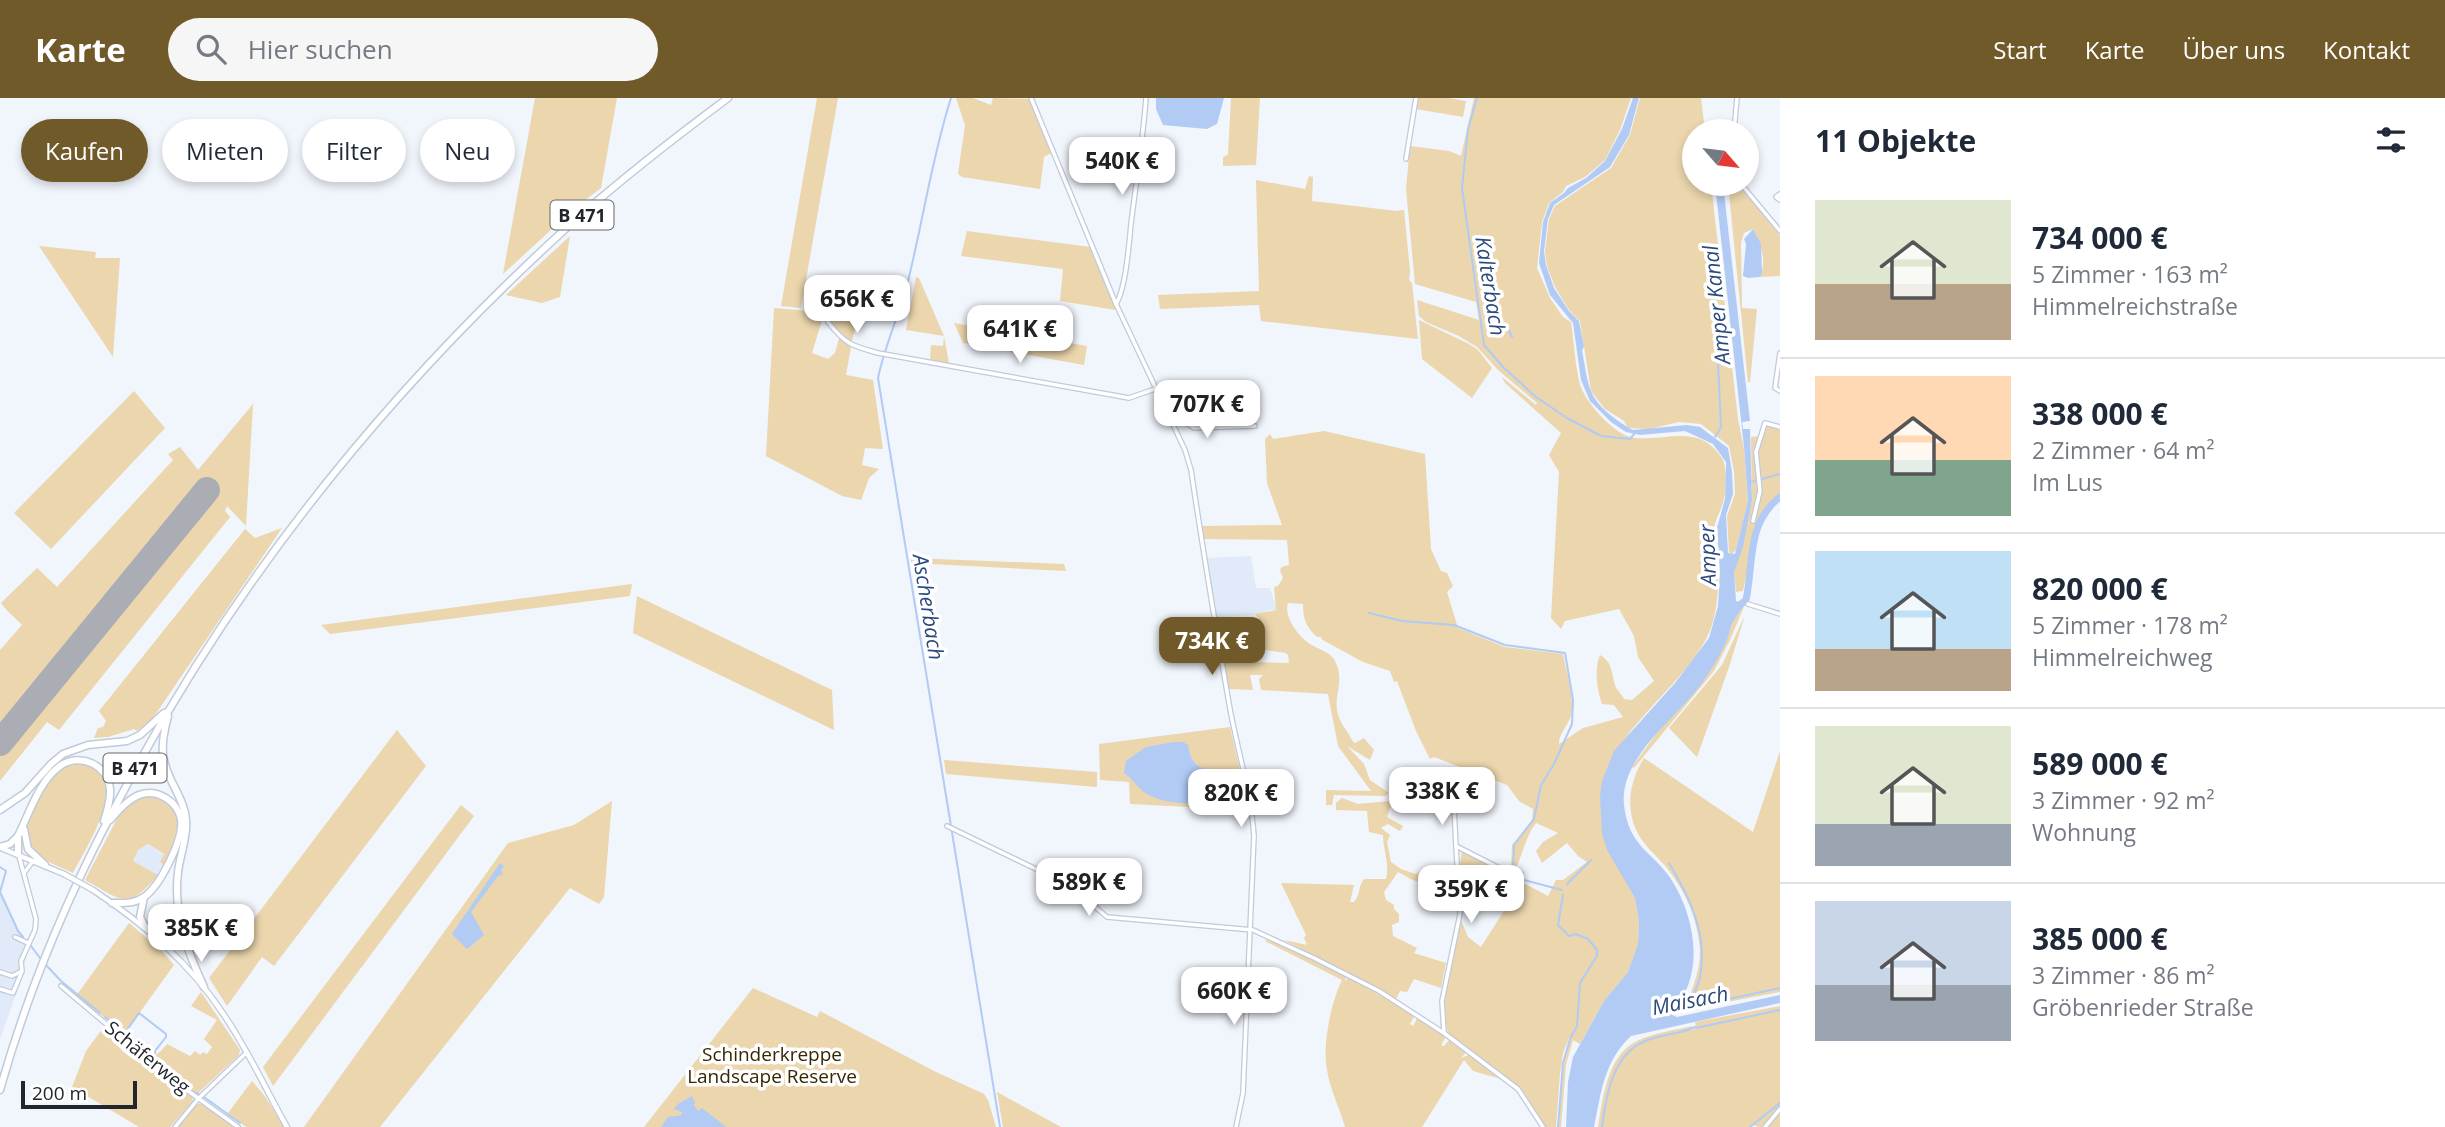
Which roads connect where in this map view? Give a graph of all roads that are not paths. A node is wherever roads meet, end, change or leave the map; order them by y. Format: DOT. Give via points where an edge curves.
graph roads {
  1 [pos="728,98"];
  2 [pos="1031,98"];
  3 [pos="1146,98"];
  4 [pos="1416,98"];
  5 [pos="1737,98"];
  6 [pos="1735,119"];
  7 [pos="1406,159"];
  8 [pos="1780,194"];
  9 [pos="1751,196"];
  10 [pos="1780,200"];
  11 [pos="1780,231"];
  12 [pos="1116,304"];
  13 [pos="828,322"];
  14 [pos="1780,353"];
  15 [pos="1155,388"];
  16 [pos="1780,391"];
  17 [pos="1168,411"];
  18 [pos="1255,426"];
  19 [pos="1780,427"];
  20 [pos="1753,522"];
  21 [pos="1748,604"];
  22 [pos="1780,614"];
  23 [pos="172,704"];
  24 [pos="1454,808"];
  25 [pos="0,810"];
  26 [pos="24,824"];
  27 [pos="950,828"];
  28 [pos="101,833"];
  29 [pos="18,836"];
  30 [pos="1456,846"];
  31 [pos="0,847"];
  32 [pos="18,854"];
  33 [pos="34,860"];
  34 [pos="45,865"];
  35 [pos="24,873"];
  36 [pos="1521,874"];
  37 [pos="144,897"];
  38 [pos="112,903"];
  39 [pos="178,909"];
  40 [pos="145,928"];
  41 [pos="1251,930"];
  42 [pos="15,937"];
  43 [pos="28,943"];
  44 [pos="22,971"];
  45 [pos="0,972"];
  46 [pos="61,986"];
  47 [pos="204,987"];
  48 [pos="0,989"];
  49 [pos="1444,1033"];
  50 [pos="247,1052"];
  51 [pos="0,1090"];
  52 [pos="199,1098"];
  53 [pos="1780,1109"];
  54 [pos="175,1127"];
  55 [pos="238,1127"];
  56 [pos="288,1127"];
  57 [pos="1236,1127"];
  58 [pos="1543,1127"];
  59 [pos="1765,1127"];
  1 -- 23 [label="highway, B 471" via="549,243 415,377 278,544"];
  2 -- 12 [label="street"];
  3 -- 12 [label="street" via="1128,256"];
  4 -- 7 [label="street"];
  5 -- 6 [label="street"];
  8 -- 10 [label="street" via="1776,197"];
  9 -- 11 [label="street"];
  12 -- 15 [label="street"];
  13 -- 15 [label="street" via="850,346 884,354 1129,398"];
  14 -- 16 [label="street" via="1776,388"];
  15 -- 17 [label="street"];
  17 -- 18 [label="street" via="1194,428"];
  17 -- 41 [label="street" via="1189,461 1214,622 1252,810"];
  19 -- 20 [label="street" via="1765,423 1756,452 1758,504"];
  21 -- 22 [label="street"];
  23 -- 25 [label="highway" via="140,735 63,754"];
  23 -- 28 [label="highway, B 471"];
  23 -- 39 [label="highway" via="162,755 186,818 177,878"];
  24 -- 30 [label="street"];
  26 -- 28 [label="highway" via="57,768 86,760 101,769 109,783 110,799"];
  26 -- 29 [label="highway"];
  26 -- 34 [label="highway" via="28,849"];
  27 -- 41 [label="street" via="1072,886 1107,917"];
  28 -- 37 [label="highway" via="139,795 157,794 176,807 180,835 160,878"];
  28 -- 51 [label="highway, B 471" via="37,975"];
  29 -- 31 [label="highway"];
  29 -- 32 [label="highway"];
  30 -- 36 [label="street" via="1509,873"];
  30 -- 49 [label="street" via="1460,916 1442,1000"];
  31 -- 32 [label="street"];
  32 -- 33 [label="street"];
  32 -- 35 [label="street"];
  33 -- 34 [label="street"];
  33 -- 35 [label="street"];
  34 -- 38 [label="street, bridge"];
  35 -- 43 [label="street" via="36,919"];
  37 -- 38 [label="highway"];
  37 -- 40 [label="highway" via="140,917"];
  38 -- 40 [label="street"];
  39 -- 40 [label="highway" via="168,925 158,930"];
  39 -- 47 [label="highway" via="188,952"];
  40 -- 47 [label="street"];
  41 -- 49 [label="street" via="1379,991"];
  41 -- 57 [label="street" via="1243,1093"];
  42 -- 43 [label="street"];
  43 -- 44 [label="street"];
  44 -- 45 [label="street" via="12,976"];
  44 -- 48 [label="street" via="13,993"];
  46 -- 52 [label="street, Schäferweg"];
  47 -- 50 [label="street"];
  49 -- 58 [label="street" via="1518,1088"];
  50 -- 52 [label="street"];
  50 -- 56 [label="street"];
  52 -- 54 [label="street"];
  52 -- 55 [label="street, Schäferweg"];
  53 -- 59 [label="street"];
}
